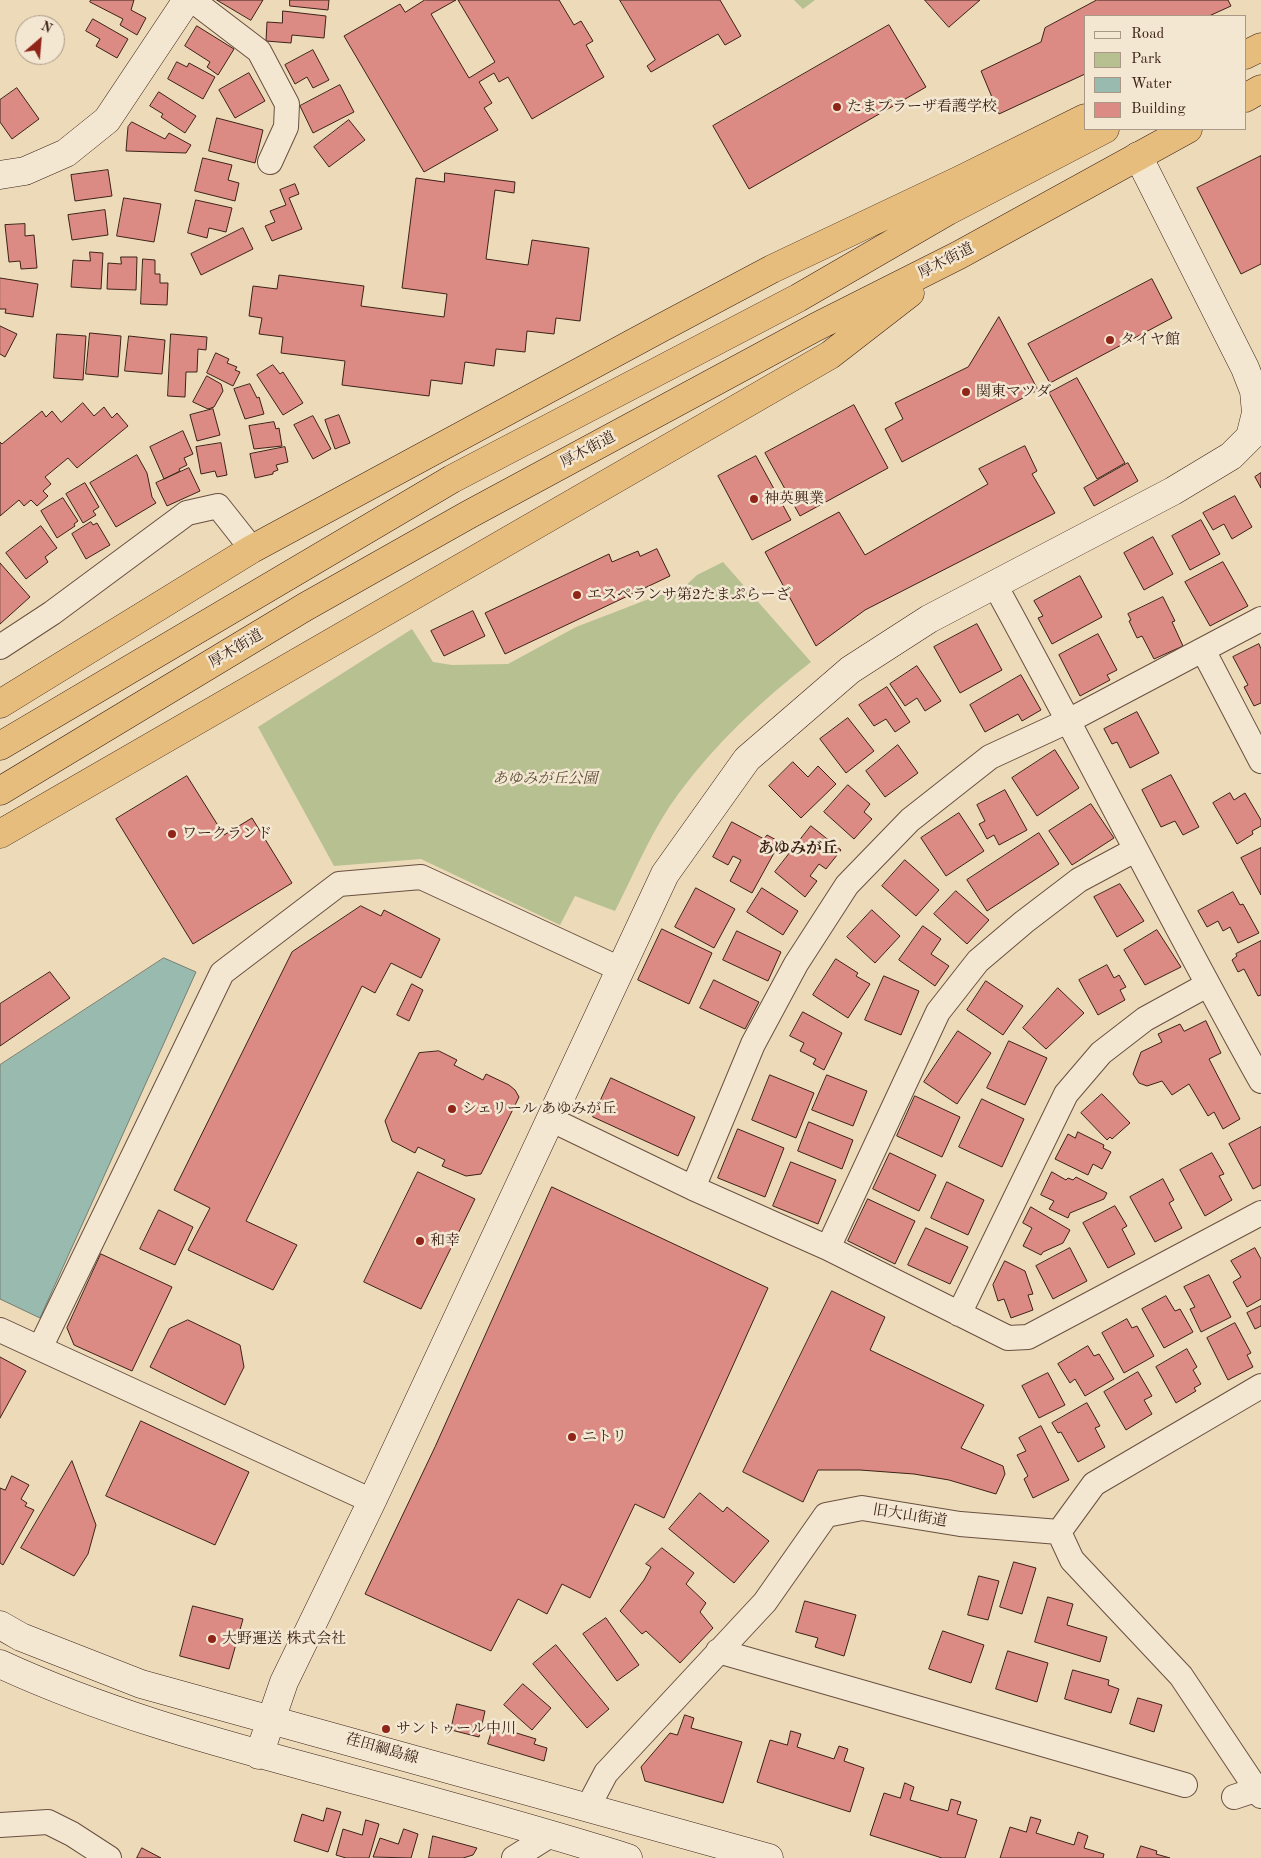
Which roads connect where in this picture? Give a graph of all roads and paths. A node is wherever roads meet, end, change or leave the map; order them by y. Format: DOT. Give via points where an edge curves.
graph roads {
  1 [pos="187,0"];
  2 [pos="192,0"];
  3 [pos="1261,47"];
  4 [pos="1246,54"];
  5 [pos="1261,89"];
  6 [pos="1246,97"];
  7 [pos="1084,118"];
  8 [pos="1103,130"];
  9 [pos="1186,130"];
  10 [pos="1138,156"];
  11 [pos="270,162"];
  12 [pos="0,175"];
  13 [pos="959,255"];
  14 [pos="252,549"];
  15 [pos="995,585"];
  16 [pos="1261,620"];
  17 [pos="0,647"];
  18 [pos="1203,650"];
  19 [pos="0,704"];
  20 [pos="1070,720"];
  21 [pos="0,746"];
  22 [pos="1261,761"];
  23 [pos="0,791"];
  24 [pos="0,834"];
  25 [pos="1135,850"];
  26 [pos="620,969"];
  27 [pos="1207,985"];
  28 [pos="1261,1081"];
  29 [pos="550,1119"];
  30 [pos="693,1188"];
  31 [pos="1261,1213"];
  32 [pos="828,1248"];
  33 [pos="959,1314"];
  34 [pos="0,1330"];
  35 [pos="40,1348"];
  36 [pos="1261,1386"];
  37 [pos="372,1500"];
  38 [pos="1059,1532"];
  39 [pos="0,1625"];
  40 [pos="718,1651"];
  41 [pos="0,1664"];
  42 [pos="270,1718"];
  43 [pos="259,1755"];
  44 [pos="1185,1785"];
  45 [pos="1259,1793"];
  46 [pos="1234,1797"];
  47 [pos="588,1807"];
  48 [pos="0,1825"];
  49 [pos="552,1834"];
  50 [pos="109,1858"];
  51 [pos="514,1858"];
  52 [pos="628,1858"];
  53 [pos="769,1858"];
  1 -- 12 [label="street" via="107,120 66,153 25,171"];
  2 -- 11 [label="street" via="259,51 287,104 286,127"];
  3 -- 4 [label="highway"];
  5 -- 6 [label="highway"];
  7 -- 14 [label="highway" via="772,269"];
  8 -- 21 [label="highway" via="948,211 798,298 452,479"];
  9 -- 10 [label="highway, 厚木街道"];
  10 -- 13 [label="highway, 厚木街道"];
  10 -- 15 [label="street" via="1248,375 1256,412 1250,437 1231,456 1173,491"];
  13 -- 23 [label="highway, 厚木街道" via="816,327 468,515 306,607"];
  13 -- 24 [label="highway" via="830,355"];
  14 -- 17 [label="street" via="218,506 187,513 52,613"];
  14 -- 19 [label="highway"];
  15 -- 20 [label="street"];
  15 -- 26 [label="street" via="929,619 850,670 747,759 665,874"];
  16 -- 18 [label="street"];
  18 -- 20 [label="street"];
  18 -- 22 [label="street"];
  20 -- 25 [label="street"];
  20 -- 30 [label="street" via="990,757 910,820 847,886 796,964 753,1044"];
  25 -- 27 [label="street"];
  25 -- 32 [label="street" via="1079,880 1024,922 978,961 944,1005"];
  26 -- 29 [label="street"];
  26 -- 35 [label="street" via="421,877 339,884 222,973"];
  27 -- 28 [label="street"];
  27 -- 33 [label="street" via="1145,1019 1101,1053 1066,1094"];
  29 -- 30 [label="street"];
  29 -- 37 [label="street"];
  30 -- 32 [label="street"];
  31 -- 33 [label="street" via="1028,1337 1008,1338"];
  32 -- 33 [label="street"];
  34 -- 35 [label="street"];
  35 -- 37 [label="street"];
  36 -- 38 [label="street" via="1094,1484"];
  37 -- 42 [label="street" via="284,1682"];
  38 -- 40 [label="street, 旧大山街道" via="960,1524 862,1508 826,1515 765,1602"];
  38 -- 45 [label="street" via="1072,1560 1181,1676"];
  39 -- 42 [label="street, 荏田綱島線" via="21,1637 141,1684"];
  40 -- 44 [label="street"];
  40 -- 47 [label="street, 旧大山街道" via="606,1773"];
  41 -- 43 [label="street" via="102,1707"];
  42 -- 43 [label="street"];
  42 -- 47 [label="street, 荏田綱島線"];
  43 -- 49 [label="street"];
  45 -- 46 [label="street"];
  47 -- 53 [label="street, 荏田綱島線"];
  48 -- 50 [label="street" via="48,1822"];
  49 -- 51 [label="street"];
  49 -- 52 [label="street"];
}
